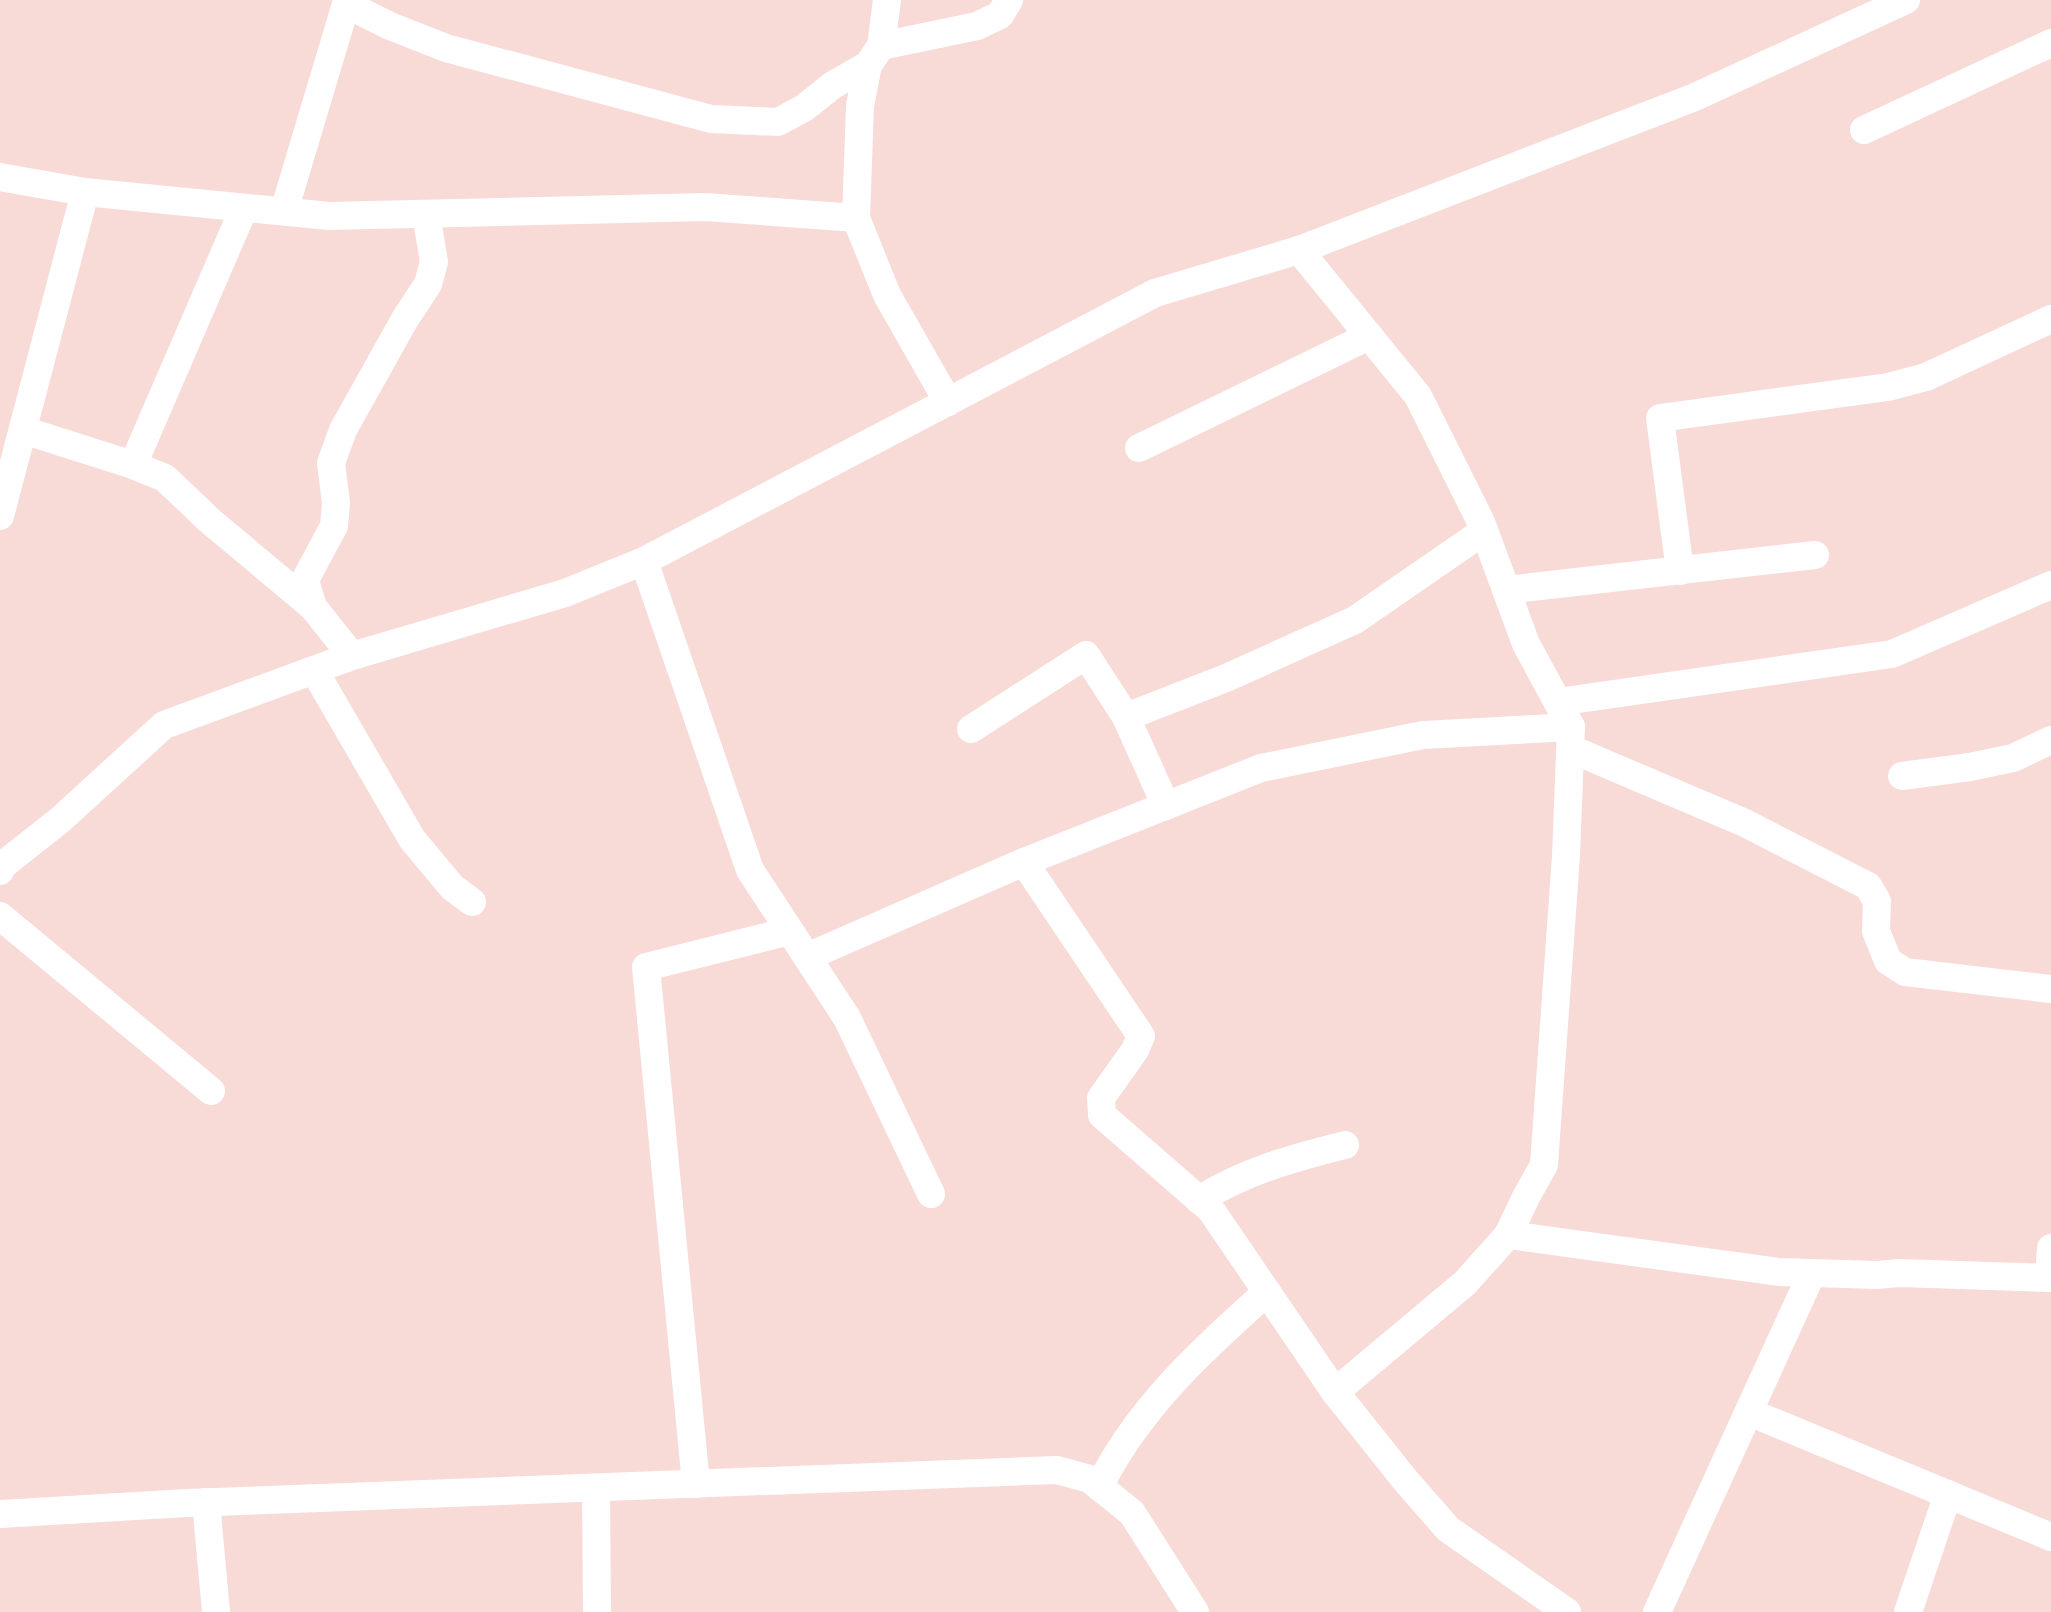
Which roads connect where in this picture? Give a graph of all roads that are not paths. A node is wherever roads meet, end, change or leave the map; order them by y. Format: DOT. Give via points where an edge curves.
graph roads {
  1 [pos="887,0"];
  2 [pos="1009,0"];
  3 [pos="1902,1"];
  4 [pos="2051,43"];
  5 [pos="874,55"];
  6 [pos="1864,130"];
  7 [pos="0,177"];
  8 [pos="85,192"];
  9 [pos="244,208"];
  10 [pos="284,211"];
  11 [pos="426,214"];
  12 [pos="856,218"];
  13 [pos="1299,250"];
  14 [pos="2051,319"];
  15 [pos="1369,336"];
  16 [pos="948,402"];
  17 [pos="23,430"];
  18 [pos="1139,448"];
  19 [pos="133,465"];
  20 [pos="0,516"];
  21 [pos="1484,531"];
  22 [pos="1815,555"];
  23 [pos="644,561"];
  24 [pos="1680,571"];
  25 [pos="2051,585"];
  26 [pos="1506,590"];
  27 [pos="313,607"];
  28 [pos="352,656"];
  29 [pos="314,670"];
  30 [pos="1558,702"];
  31 [pos="1126,717"];
  32 [pos="971,729"];
  33 [pos="1571,738"];
  34 [pos="2051,740"];
  35 [pos="1902,776"];
  36 [pos="1166,806"];
  37 [pos="1024,862"];
  38 [pos="0,871"];
  39 [pos="472,902"];
  40 [pos="0,916"];
  41 [pos="790,931"];
  42 [pos="807,957"];
  43 [pos="2051,989"];
  44 [pos="211,1091"];
  45 [pos="1345,1145"];
  46 [pos="931,1194"];
  47 [pos="1199,1200"];
  48 [pos="1508,1235"];
  49 [pos="2051,1248"];
  50 [pos="1812,1273"];
  51 [pos="2050,1278"];
  52 [pos="1267,1292"];
  53 [pos="1335,1392"];
  54 [pos="1749,1412"];
  55 [pos="696,1484"];
  56 [pos="1099,1487"];
  57 [pos="596,1488"];
  58 [pos="1948,1494"];
  59 [pos="206,1502"];
  60 [pos="0,1514"];
  61 [pos="2051,1537"];
  62 [pos="216,1612"];
  63 [pos="597,1612"];
  64 [pos="1195,1612"];
  65 [pos="1567,1612"];
  66 [pos="1657,1612"];
  67 [pos="1908,1612"];
  1 -- 5 [label="street"];
  2 -- 5 [label="street" via="1000,15 977,26"];
  3 -- 13 [label="street" via="1695,97"];
  4 -- 6 [label="street"];
  5 -- 10 [label="street" via="778,122 711,119 446,48 346,4"];
  5 -- 12 [label="street" via="860,106"];
  7 -- 8 [label="street"];
  8 -- 9 [label="street"];
  8 -- 17 [label="street"];
  9 -- 10 [label="street"];
  9 -- 19 [label="street"];
  10 -- 11 [label="street" via="329,216"];
  11 -- 12 [label="street" via="706,207"];
  11 -- 27 [label="street" via="434,262 428,284 343,430 331,463 334,526 305,580"];
  12 -- 16 [label="street" via="887,295"];
  13 -- 15 [label="street"];
  13 -- 16 [label="street" via="1155,293"];
  14 -- 24 [label="street" via="1926,377 1888,387 1660,418"];
  15 -- 18 [label="street"];
  15 -- 21 [label="street" via="1418,396"];
  16 -- 23 [label="street"];
  17 -- 19 [label="street"];
  17 -- 20 [label="street"];
  19 -- 27 [label="street" via="165,478"];
  21 -- 26 [label="street"];
  21 -- 31 [label="street" via="1355,620"];
  22 -- 24 [label="street"];
  23 -- 28 [label="street" via="565,593"];
  23 -- 41 [label="street" via="750,870"];
  24 -- 26 [label="street"];
  25 -- 30 [label="street" via="1892,654"];
  26 -- 30 [label="street" via="1526,644"];
  27 -- 28 [label="street"];
  28 -- 29 [label="street"];
  29 -- 38 [label="street" via="164,725"];
  29 -- 39 [label="street" via="412,839 452,887"];
  30 -- 33 [label="street"];
  31 -- 32 [label="street" via="1086,655"];
  31 -- 36 [label="street"];
  33 -- 36 [label="street" via="1423,735 1261,768"];
  33 -- 43 [label="street" via="1868,886 1877,901 1876,931 1888,961 1905,972"];
  33 -- 48 [label="street" via="1544,1165"];
  34 -- 35 [label="street" via="2013,758"];
  36 -- 37 [label="street"];
  37 -- 42 [label="street"];
  37 -- 47 [label="street" via="1141,1036 1101,1098 1102,1115"];
  40 -- 44 [label="street"];
  41 -- 42 [label="street"];
  41 -- 55 [label="street" via="646,967"];
  42 -- 46 [label="street" via="847,1018"];
  45 -- 47 [label="street" via="1277,1162"];
  47 -- 52 [label="street"];
  48 -- 50 [label="street"];
  48 -- 53 [label="street" via="1465,1283"];
  49 -- 51 [label="street"];
  50 -- 51 [label="street"];
  50 -- 54 [label="street"];
  52 -- 53 [label="street"];
  52 -- 56 [label="street" via="1202,1349 1140,1420"];
  53 -- 65 [label="street" via="1448,1529"];
  54 -- 58 [label="street"];
  54 -- 66 [label="street"];
  55 -- 56 [label="street" via="1057,1470 1090,1479"];
  55 -- 57 [label="street"];
  56 -- 64 [label="street" via="1132,1513"];
  57 -- 59 [label="street"];
  57 -- 63 [label="street"];
  58 -- 61 [label="street"];
  58 -- 67 [label="street"];
  59 -- 60 [label="street"];
  59 -- 62 [label="street"];
}
